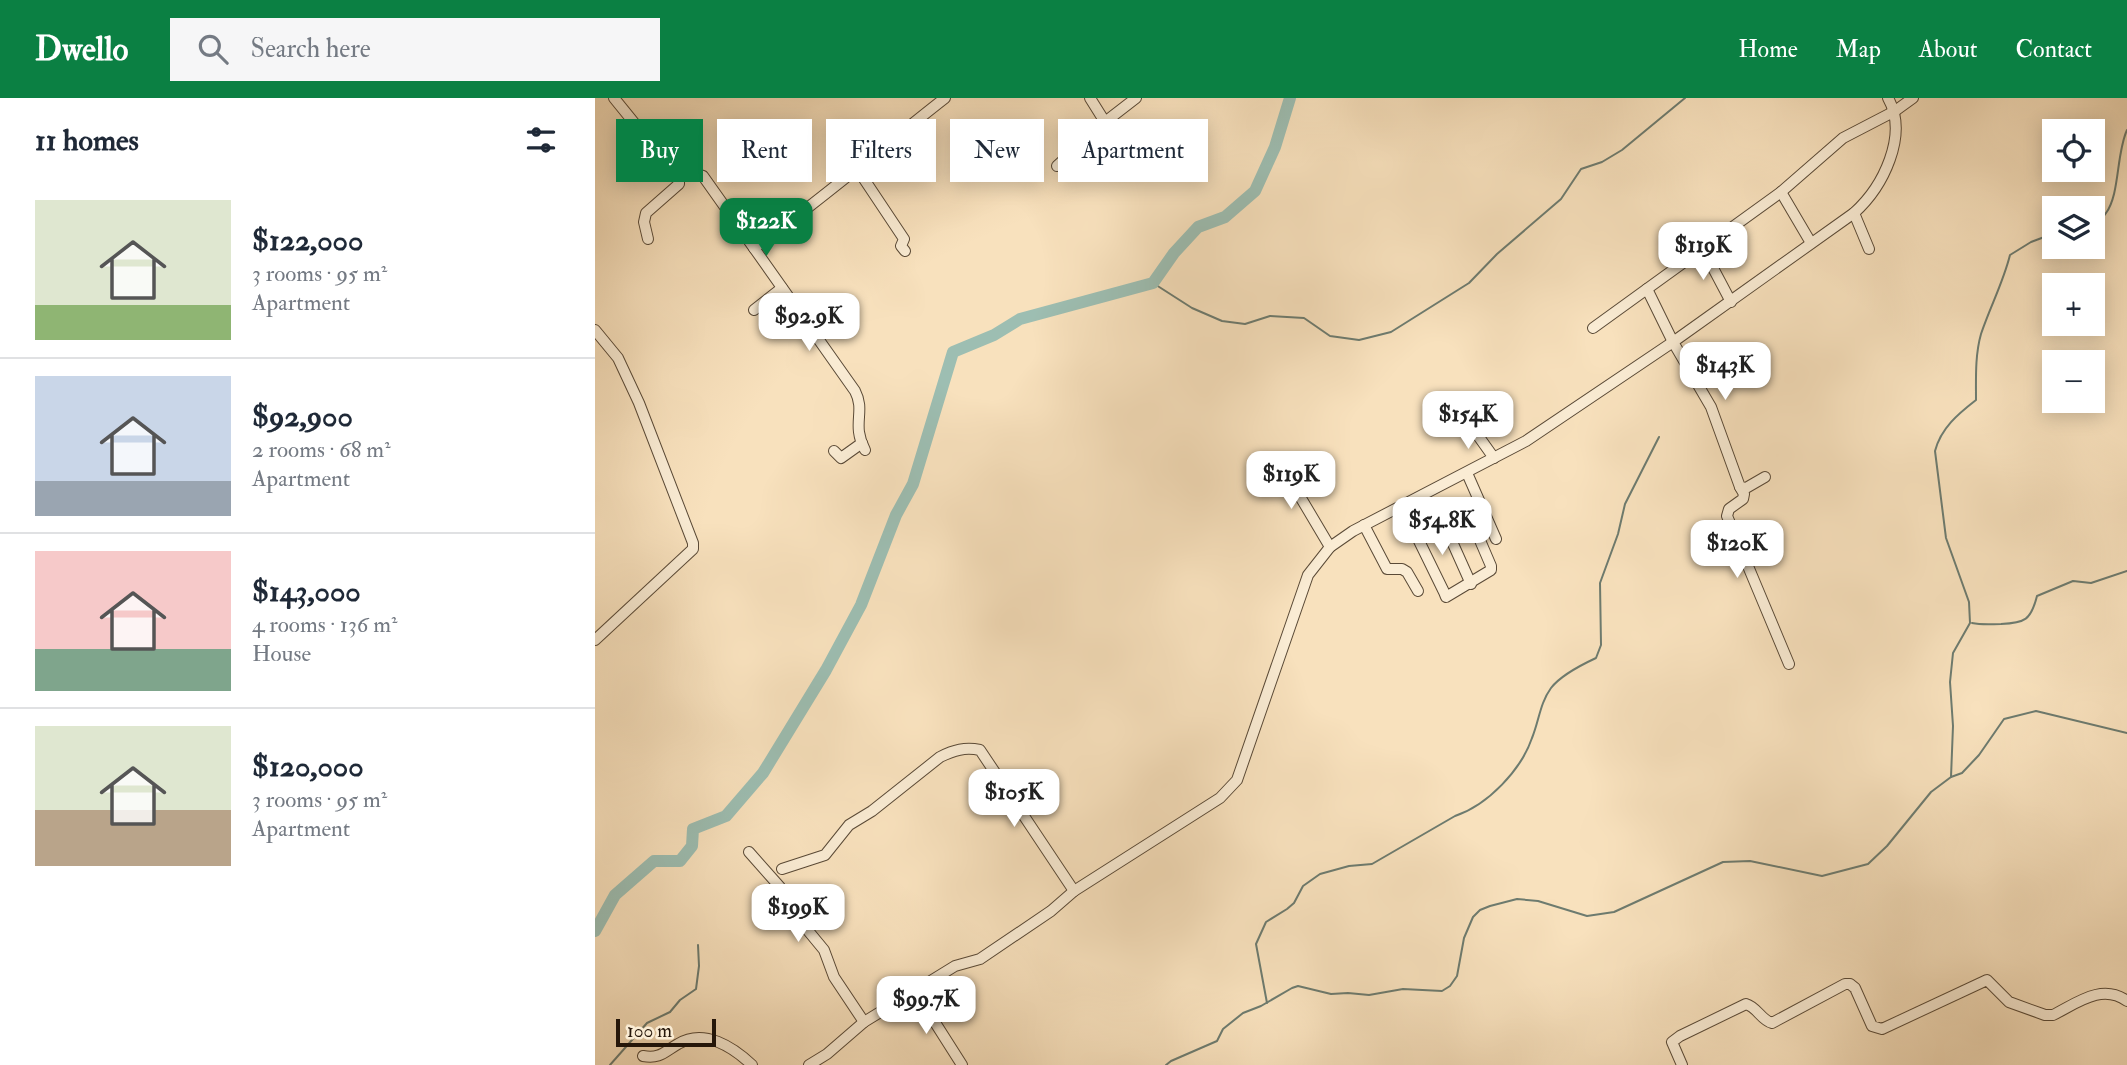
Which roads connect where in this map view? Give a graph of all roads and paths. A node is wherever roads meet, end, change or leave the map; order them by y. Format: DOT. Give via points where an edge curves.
graph roads {
  1 [pos="614,98"];
  2 [pos="945,98"];
  3 [pos="1090,98"];
  4 [pos="1136,98"];
  5 [pos="1888,98"];
  6 [pos="1913,98"];
  7 [pos="1895,111"];
  8 [pos="631,119"];
  9 [pos="918,119"];
  10 [pos="1103,119"];
  11 [pos="1109,119"];
  12 [pos="703,176"];
  13 [pos="678,182"];
  14 [pos="839,182"];
  15 [pos="866,182"];
  16 [pos="1781,192"];
  17 [pos="1854,213"];
  18 [pos="647,239"];
  19 [pos="1811,243"];
  20 [pos="754,248"];
  21 [pos="1703,248"];
  22 [pos="1869,249"];
  23 [pos="905,251"];
  24 [pos="782,288"];
  25 [pos="1647,289"];
  26 [pos="1731,302"];
  27 [pos="754,310"];
  28 [pos="1593,328"];
  29 [pos="595,330"];
  30 [pos="1673,342"];
  31 [pos="1469,423"];
  32 [pos="834,451"];
  33 [pos="1494,458"];
  34 [pos="1279,461"];
  35 [pos="1467,472"];
  36 [pos="1765,477"];
  37 [pos="1740,488"];
  38 [pos="1402,506"];
  39 [pos="1441,517"];
  40 [pos="1364,526"];
  41 [pos="1413,530"];
  42 [pos="1496,539"];
  43 [pos="1330,547"];
  44 [pos="1471,584"];
  45 [pos="1418,591"];
  46 [pos="595,640"];
  47 [pos="1789,664"];
  48 [pos="749,852"];
  49 [pos="782,869"];
  50 [pos="1074,891"];
  51 [pos="915,991"];
  52 [pos="2127,1001"];
  53 [pos="864,1022"];
  54 [pos="643,1056"];
  55 [pos="752,1065"];
  56 [pos="809,1065"];
  57 [pos="962,1065"];
  58 [pos="1682,1065"];
  1 -- 8 [label="street"];
  2 -- 9 [label="street"];
  3 -- 10 [label="street"];
  4 -- 11 [label="street"];
  5 -- 7 [label="street"];
  6 -- 7 [label="street"];
  7 -- 16 [label="street" via="1843,138"];
  7 -- 17 [label="street" via="1889,158 1871,193"];
  12 -- 20 [label="street"];
  13 -- 18 [label="street" via="646,213"];
  14 -- 20 [label="street"];
  15 -- 23 [label="street" via="904,239 901,246"];
  16 -- 19 [label="street"];
  16 -- 21 [label="street"];
  17 -- 19 [label="street"];
  17 -- 22 [label="street"];
  19 -- 26 [label="street"];
  20 -- 24 [label="street"];
  21 -- 25 [label="street"];
  21 -- 26 [label="street"];
  24 -- 27 [label="street"];
  24 -- 32 [label="street" via="859,399 857,430 864,447 841,458"];
  25 -- 28 [label="street"];
  25 -- 30 [label="street"];
  26 -- 30 [label="street"];
  29 -- 46 [label="street" via="618,358 639,403 694,543 693,549"];
  30 -- 33 [label="street"];
  30 -- 37 [label="street" via="1711,407"];
  31 -- 33 [label="street"];
  33 -- 35 [label="street"];
  34 -- 43 [label="street"];
  35 -- 38 [label="street"];
  35 -- 42 [label="street"];
  36 -- 37 [label="street"];
  37 -- 47 [label="street" via="1743,499 1727,516"];
  38 -- 40 [label="street"];
  38 -- 41 [label="street"];
  39 -- 41 [label="street"];
  39 -- 44 [label="street"];
  39 -- 44 [label="street" via="1467,510 1491,566 1489,573"];
  40 -- 43 [label="street"];
  40 -- 45 [label="street" via="1387,569 1407,572"];
  41 -- 44 [label="street" via="1446,597"];
  43 -- 50 [label="street" via="1308,575 1235,784"];
  48 -- 53 [label="street" via="824,950 839,985"];
  49 -- 50 [label="street" via="825,855 849,825 940,757 971,748 980,750"];
  50 -- 51 [label="street" via="980,959 955,966"];
  51 -- 53 [label="street"];
  51 -- 57 [label="street"];
  52 -- 58 [label="street" via="2109,992 2096,994 2045,1015 2009,1002 1987,979 1877,1029 1855,988 1845,984 1772,1023 1747,1004 1692,1030 1672,1042"];
  53 -- 56 [label="street"];
  54 -- 55 [label="street" via="659,1057 686,1040 710,1039 725,1044"];
}
